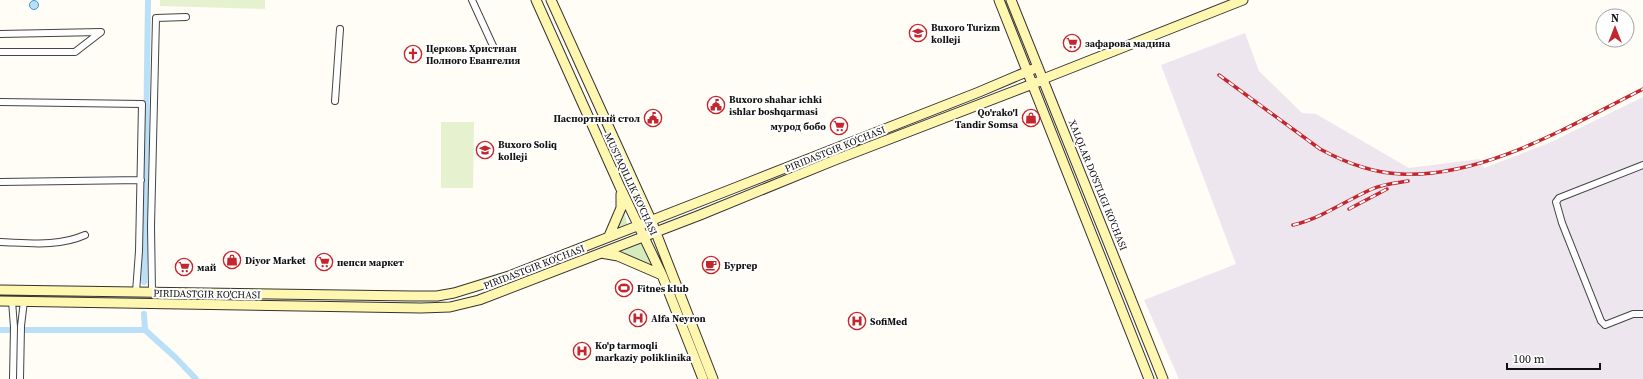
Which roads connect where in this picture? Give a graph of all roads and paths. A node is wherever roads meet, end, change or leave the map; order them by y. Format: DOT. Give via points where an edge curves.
graph roads {
  1 [pos="472,0"];
  2 [pos="536,0"];
  3 [pos="551,0"];
  4 [pos="999,0"];
  5 [pos="1011,0"];
  6 [pos="1243,0"];
  7 [pos="186,17"];
  8 [pos="340,29"];
  9 [pos="0,34"];
  10 [pos="494,48"];
  11 [pos="0,52"];
  12 [pos="1038,67"];
  13 [pos="1027,72"];
  14 [pos="1043,79"];
  15 [pos="1032,84"];
  16 [pos="335,101"];
  17 [pos="0,102"];
  18 [pos="831,150"];
  19 [pos="835,160"];
  20 [pos="1643,165"];
  21 [pos="141,180"];
  22 [pos="0,182"];
  23 [pos="620,186"];
  24 [pos="651,220"];
  25 [pos="639,225"];
  26 [pos="656,231"];
  27 [pos="85,235"];
  28 [pos="609,236"];
  29 [pos="644,236"];
  30 [pos="0,242"];
  31 [pos="600,253"];
  32 [pos="662,275"];
  33 [pos="0,290"];
  34 [pos="136,292"];
  35 [pos="152,292"];
  36 [pos="412,296"];
  37 [pos="0,301"];
  38 [pos="12,301"];
  39 [pos="24,301"];
  40 [pos="152,303"];
  41 [pos="412,308"];
  42 [pos="1643,314"];
  43 [pos="700,344"];
  44 [pos="691,348"];
  45 [pos="13,379"];
  46 [pos="20,379"];
  47 [pos="703,379"];
  48 [pos="713,379"];
  49 [pos="1148,379"];
  50 [pos="1163,379"];
  1 -- 10 [label="street"];
  2 -- 23 [label="main road, MUSTAQILLIK KO'CHASI"];
  3 -- 24 [label="main road, MUSTAQILLIK KO'CHASI"];
  4 -- 13 [label="main road"];
  5 -- 12 [label="main road, XALQLAR DO'STLIGI KO'CHASI"];
  6 -- 14 [label="main road, PIRIDASTGIR KO'CHASI"];
  7 -- 35 [label="street" via="156,18"];
  8 -- 16 [label="street"];
  9 -- 11 [label="street" via="101,32 75,52"];
  12 -- 13 [label="main road, PIRIDASTGIR KO'CHASI"];
  12 -- 14 [label="main road, XALQLAR DO'STLIGI KO'CHASI"];
  13 -- 15 [label="main road"];
  13 -- 18 [label="main road, PIRIDASTGIR KO'CHASI"];
  14 -- 15 [label="main road, PIRIDASTGIR KO'CHASI"];
  14 -- 50 [label="main road, XALQLAR DO'STLIGI KO'CHASI"];
  15 -- 19 [label="main road, PIRIDASTGIR KO'CHASI"];
  15 -- 49 [label="main road"];
  17 -- 21 [label="street" via="142,104"];
  18 -- 19 [label="main road"];
  18 -- 24 [label="main road, PIRIDASTGIR KO'CHASI"];
  19 -- 26 [label="main road, PIRIDASTGIR KO'CHASI"];
  20 -- 42 [label="street" via="1559,198 1556,202 1601,321 1605,325 1633,314"];
  21 -- 22 [label="street"];
  21 -- 34 [label="street"];
  23 -- 25 [label="main road, MUSTAQILLIK KO'CHASI"];
  23 -- 28 [label="main road" via="622,208"];
  24 -- 25 [label="main road, PIRIDASTGIR KO'CHASI"];
  24 -- 26 [label="main road, MUSTAQILLIK KO'CHASI"];
  25 -- 28 [label="main road, PIRIDASTGIR KO'CHASI"];
  25 -- 29 [label="main road, MUSTAQILLIK KO'CHASI"];
  26 -- 29 [label="main road, PIRIDASTGIR KO'CHASI"];
  26 -- 43 [label="main road, MUSTAQILLIK KO'CHASI"];
  27 -- 30 [label="street" via="73,240 42,244"];
  28 -- 36 [label="main road, PIRIDASTGIR KO'CHASI" via="476,287 437,296"];
  29 -- 31 [label="main road, PIRIDASTGIR KO'CHASI"];
  29 -- 32 [label="main road, MUSTAQILLIK KO'CHASI"];
  31 -- 32 [label="main road" via="618,256"];
  31 -- 41 [label="main road, PIRIDASTGIR KO'CHASI" via="463,304"];
  32 -- 44 [label="main road, MUSTAQILLIK KO'CHASI"];
  33 -- 34 [label="main road, PIRIDASTGIR KO'CHASI"];
  34 -- 35 [label="main road, PIRIDASTGIR KO'CHASI"];
  35 -- 36 [label="main road, PIRIDASTGIR KO'CHASI"];
  35 -- 40 [label="main road"];
  36 -- 41 [label="main road"];
  37 -- 38 [label="main road, PIRIDASTGIR KO'CHASI"];
  38 -- 39 [label="main road, PIRIDASTGIR KO'CHASI"];
  38 -- 45 [label="street"];
  39 -- 40 [label="main road, PIRIDASTGIR KO'CHASI"];
  39 -- 46 [label="street"];
  40 -- 41 [label="main road, PIRIDASTGIR KO'CHASI"];
  43 -- 44 [label="main road"];
  43 -- 48 [label="main road, MUSTAQILLIK KO'CHASI"];
  44 -- 47 [label="main road, MUSTAQILLIK KO'CHASI"];
}
